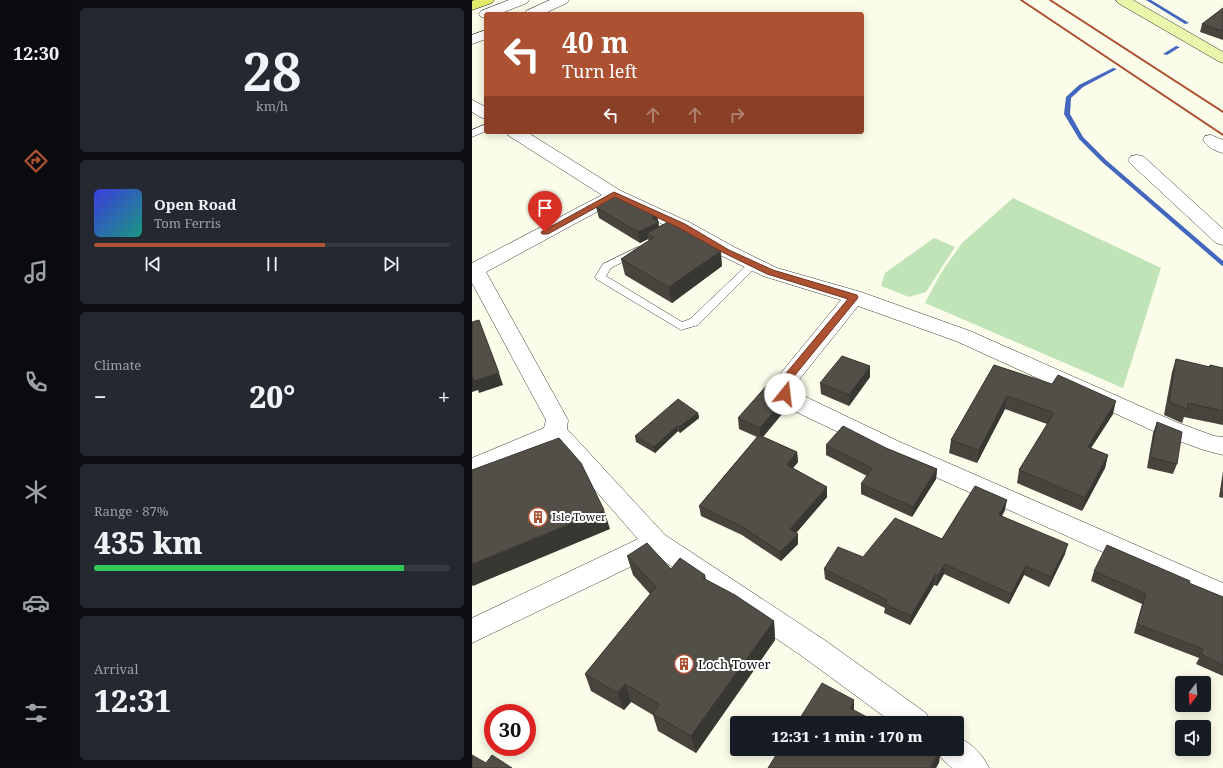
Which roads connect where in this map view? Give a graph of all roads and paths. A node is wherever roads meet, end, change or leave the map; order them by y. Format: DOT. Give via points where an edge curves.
graph roads {
  1 [pos="487,0"];
  2 [pos="522,0"];
  3 [pos="562,0"];
  4 [pos="1124,0"];
  5 [pos="472,6"];
  6 [pos="491,12"];
  7 [pos="535,12"];
  8 [pos="484,15"];
  9 [pos="472,20"];
  10 [pos="484,35"];
  11 [pos="472,40"];
  12 [pos="1222,56"];
  13 [pos="472,105"];
  14 [pos="484,113"];
  15 [pos="484,128"];
  16 [pos="472,134"];
  17 [pos="518,134"];
  18 [pos="1137,160"];
  19 [pos="614,194"];
  20 [pos="1223,239"];
  21 [pos="649,244"];
  22 [pos="754,264"];
  23 [pos="474,271"];
  24 [pos="854,297"];
  25 [pos="555,433"];
  26 [pos="1223,446"];
  27 [pos="472,468"];
  28 [pos="656,542"];
  29 [pos="1223,594"];
  30 [pos="472,631"];
  31 [pos="906,716"];
  32 [pos="960,756"];
  33 [pos="974,768"];
  1 -- 5 [label="main road"];
  2 -- 6 [label="street"];
  3 -- 7 [label="street"];
  4 -- 12 [label="street"];
  8 -- 9 [label="street"];
  10 -- 11 [label="street"];
  13 -- 14 [label="street"];
  15 -- 16 [label="lane"];
  17 -- 19 [label="street"];
  18 -- 20 [label="street"];
  19 -- 22 [label="street" via="676,229"];
  19 -- 23 [label="street"];
  21 -- 22 [label="lane" via="607,266 600,278 681,326 694,322"];
  22 -- 24 [label="street" via="770,272"];
  23 -- 25 [label="street" via="558,420"];
  24 -- 26 [label="street" via="963,336 1168,428"];
  24 -- 29 [label="street" via="787,379 785,394 798,403 892,448"];
  25 -- 27 [label="street"];
  25 -- 28 [label="street" via="561,436"];
  28 -- 30 [label="street"];
  28 -- 31 [label="street" via="810,646"];
  32 -- 33 [label="street"];
}
